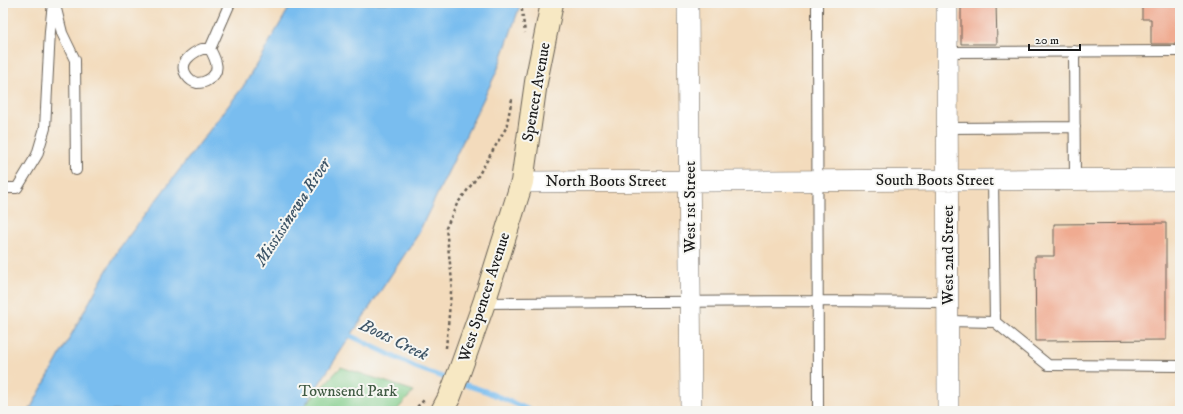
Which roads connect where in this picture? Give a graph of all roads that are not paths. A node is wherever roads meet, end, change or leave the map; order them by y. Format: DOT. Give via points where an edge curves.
graph roads {
  1 [pos="54,3"];
  2 [pos="230,3"];
  3 [pos="552,3"];
  4 [pos="688,3"];
  5 [pos="817,3"];
  6 [pos="947,3"];
  7 [pos="210,49"];
  8 [pos="1074,51"];
  9 [pos="1180,51"];
  10 [pos="947,52"];
  11 [pos="1075,127"];
  12 [pos="948,128"];
  13 [pos="76,170"];
  14 [pos="993,179"];
  15 [pos="1075,179"];
  16 [pos="1180,179"];
  17 [pos="690,180"];
  18 [pos="818,180"];
  19 [pos="948,180"];
  20 [pos="522,182"];
  21 [pos="3,188"];
  22 [pos="818,301"];
  23 [pos="691,302"];
  24 [pos="484,303"];
  25 [pos="948,312"];
  26 [pos="995,322"];
  27 [pos="1180,366"];
  28 [pos="440,402"];
  29 [pos="691,411"];
  30 [pos="818,411"];
  31 [pos="948,411"];
  1 -- 13 [label="lane" via="62,33 75,60"];
  1 -- 21 [label="lane" via="45,128 37,155 17,188"];
  2 -- 7 [label="lane"];
  3 -- 20 [label="main road, Spencer Avenue" via="536,82"];
  4 -- 17 [label="street, West 1st Street"];
  5 -- 18 [label="lane"];
  6 -- 10 [label="street, West 2nd Street"];
  8 -- 9 [label="lane"];
  8 -- 10 [label="lane"];
  8 -- 11 [label="lane"];
  10 -- 12 [label="street, West 2nd Street"];
  11 -- 12 [label="lane"];
  11 -- 15 [label="lane"];
  12 -- 19 [label="street, West 2nd Street"];
  14 -- 15 [label="street, South Boots Street"];
  14 -- 19 [label="street, South Boots Street"];
  14 -- 26 [label="lane"];
  15 -- 16 [label="street, South Boots Street"];
  17 -- 18 [label="street, South Boots Street"];
  17 -- 20 [label="street, North Boots Street"];
  17 -- 23 [label="street, West 1st Street"];
  18 -- 19 [label="street, South Boots Street"];
  18 -- 22 [label="lane"];
  19 -- 25 [label="street, West 2nd Street"];
  20 -- 24 [label="main road, West Spencer Avenue"];
  22 -- 23 [label="lane"];
  22 -- 25 [label="lane"];
  22 -- 30 [label="lane"];
  23 -- 24 [label="lane"];
  23 -- 29 [label="street, West 1st Street"];
  24 -- 28 [label="main road, West Spencer Avenue" via="460,370"];
  25 -- 26 [label="lane"];
  25 -- 31 [label="street, West 2nd Street"];
  26 -- 27 [label="lane" via="1048,365"];
}
